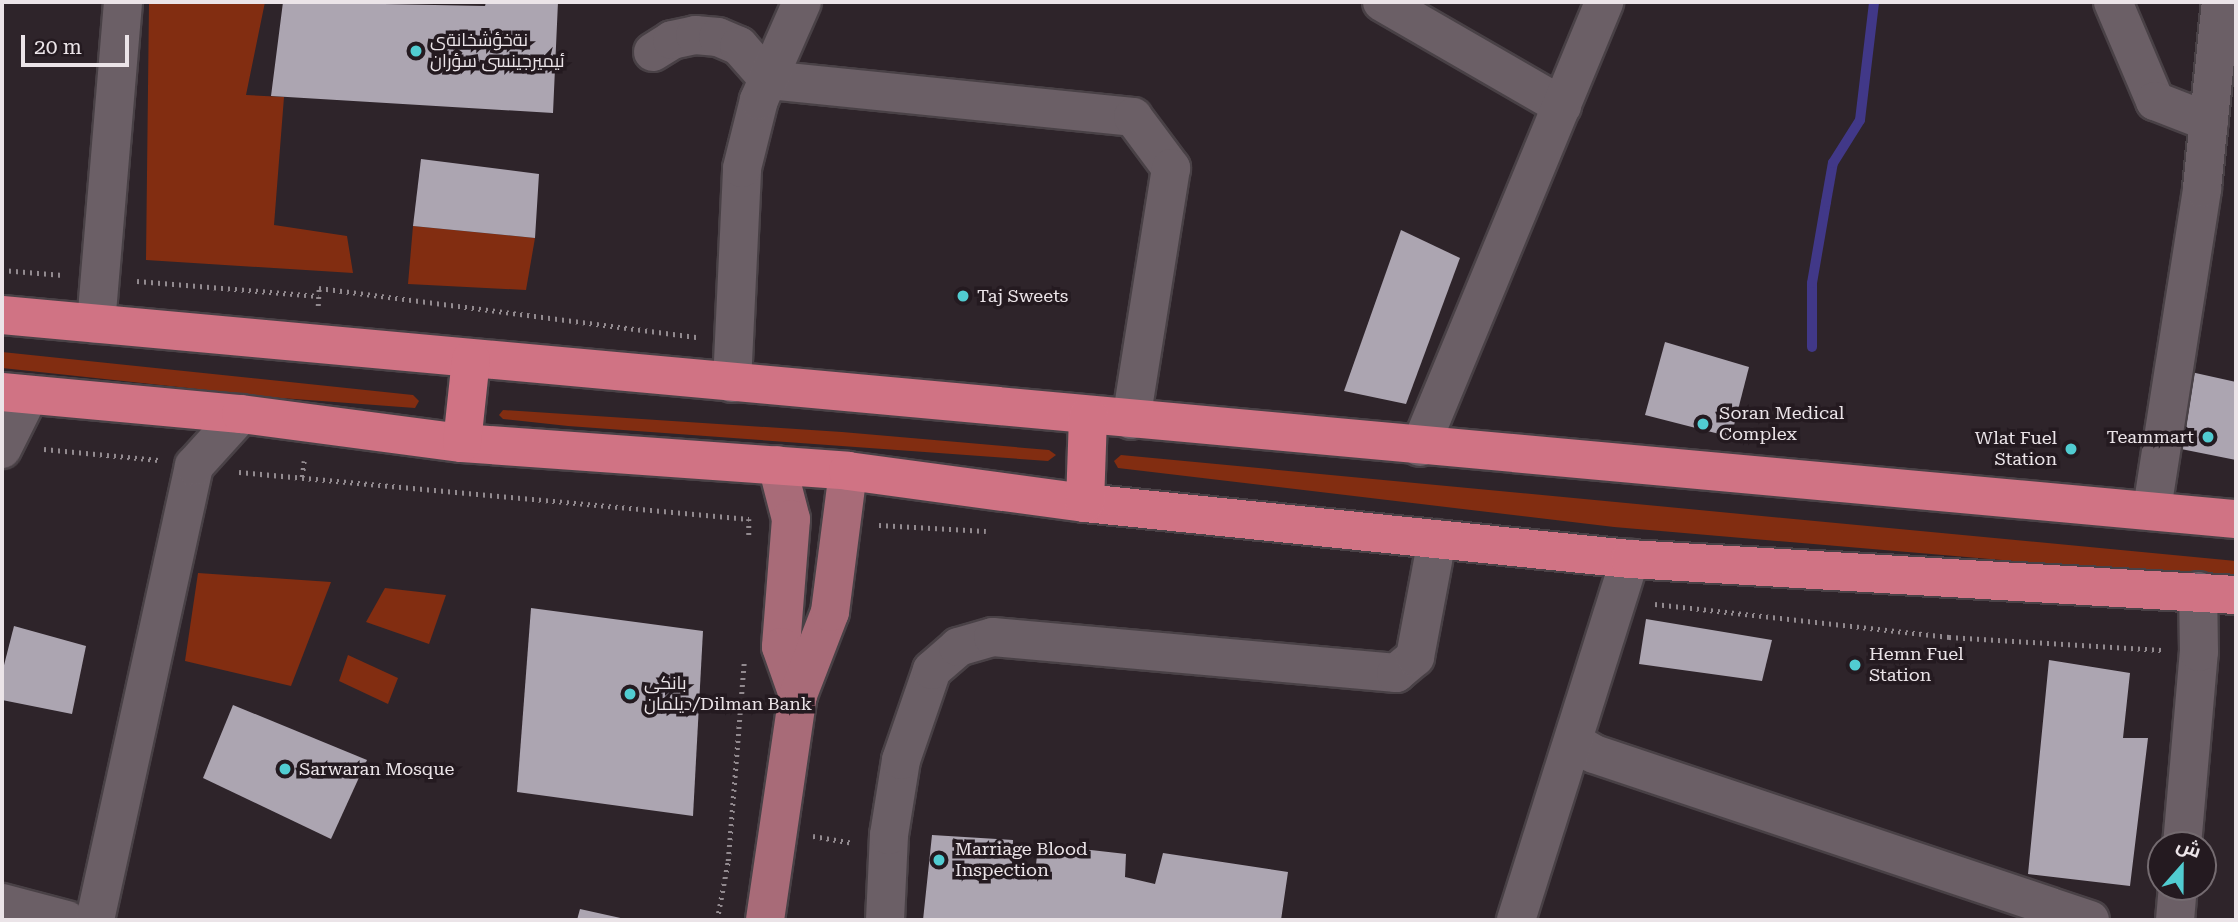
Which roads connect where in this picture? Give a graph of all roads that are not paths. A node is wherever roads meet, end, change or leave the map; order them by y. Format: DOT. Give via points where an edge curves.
graph roads {
  1 [pos="123,2"];
  2 [pos="802,2"];
  3 [pos="1382,2"];
  4 [pos="1604,2"];
  5 [pos="2113,2"];
  6 [pos="2221,2"];
  7 [pos="653,52"];
  8 [pos="768,80"];
  9 [pos="1562,106"];
  10 [pos="2209,122"];
  11 [pos="2,315"];
  12 [pos="96,324"];
  13 [pos="471,359"];
  14 [pos="732,383"];
  15 [pos="15,394"];
  16 [pos="241,414"];
  17 [pos="1088,416"];
  18 [pos="1131,420"];
  19 [pos="462,443"];
  20 [pos="2,447"];
  21 [pos="1420,447"];
  22 [pos="777,465"];
  23 [pos="848,471"];
  24 [pos="1085,503"];
  25 [pos="2152,509"];
  26 [pos="2236,519"];
  27 [pos="1437,539"];
  28 [pos="1630,559"];
  29 [pos="2198,591"];
  30 [pos="2236,595"];
  31 [pos="799,695"];
  32 [pos="1574,742"];
  33 [pos="2183,831"];
  34 [pos="2177,901"];
  35 [pos="2,903"];
  36 [pos="67,920"];
  37 [pos="95,920"];
  38 [pos="765,920"];
  39 [pos="885,920"];
  40 [pos="1517,920"];
  41 [pos="2090,920"];
  42 [pos="2175,920"];
  1 -- 12 [label="street"];
  2 -- 8 [label="street"];
  3 -- 9 [label="street"];
  4 -- 9 [label="street"];
  5 -- 10 [label="street" via="2155,100"];
  6 -- 10 [label="street"];
  7 -- 8 [label="street" via="673,40 718,37 739,46"];
  8 -- 14 [label="street" via="742,167"];
  8 -- 18 [label="street" via="1133,117 1171,168"];
  9 -- 21 [label="street"];
  10 -- 25 [label="street"];
  11 -- 12 [label="highway"];
  12 -- 13 [label="highway"];
  13 -- 14 [label="highway"];
  13 -- 19 [label="highway"];
  14 -- 17 [label="highway"];
  15 -- 16 [label="highway"];
  15 -- 20 [label="street"];
  16 -- 19 [label="highway"];
  16 -- 37 [label="street" via="194,466"];
  17 -- 18 [label="highway"];
  17 -- 24 [label="highway"];
  18 -- 21 [label="highway"];
  19 -- 22 [label="highway"];
  21 -- 25 [label="highway"];
  22 -- 23 [label="highway"];
  22 -- 31 [label="main road" via="791,519 781,647"];
  23 -- 24 [label="highway"];
  23 -- 31 [label="main road" via="827,629"];
  24 -- 27 [label="highway"];
  25 -- 26 [label="highway"];
  27 -- 28 [label="highway"];
  27 -- 39 [label="street" via="1415,657 1396,673 993,637 958,647 932,670 901,760 888,850"];
  28 -- 29 [label="highway"];
  28 -- 32 [label="street"];
  29 -- 30 [label="highway"];
  29 -- 33 [label="street" via="2199,652"];
  31 -- 38 [label="main road"];
  32 -- 40 [label="street"];
  32 -- 41 [label="street" via="1594,754"];
  34 -- 42 [label="street"];
  35 -- 36 [label="street"];
}
